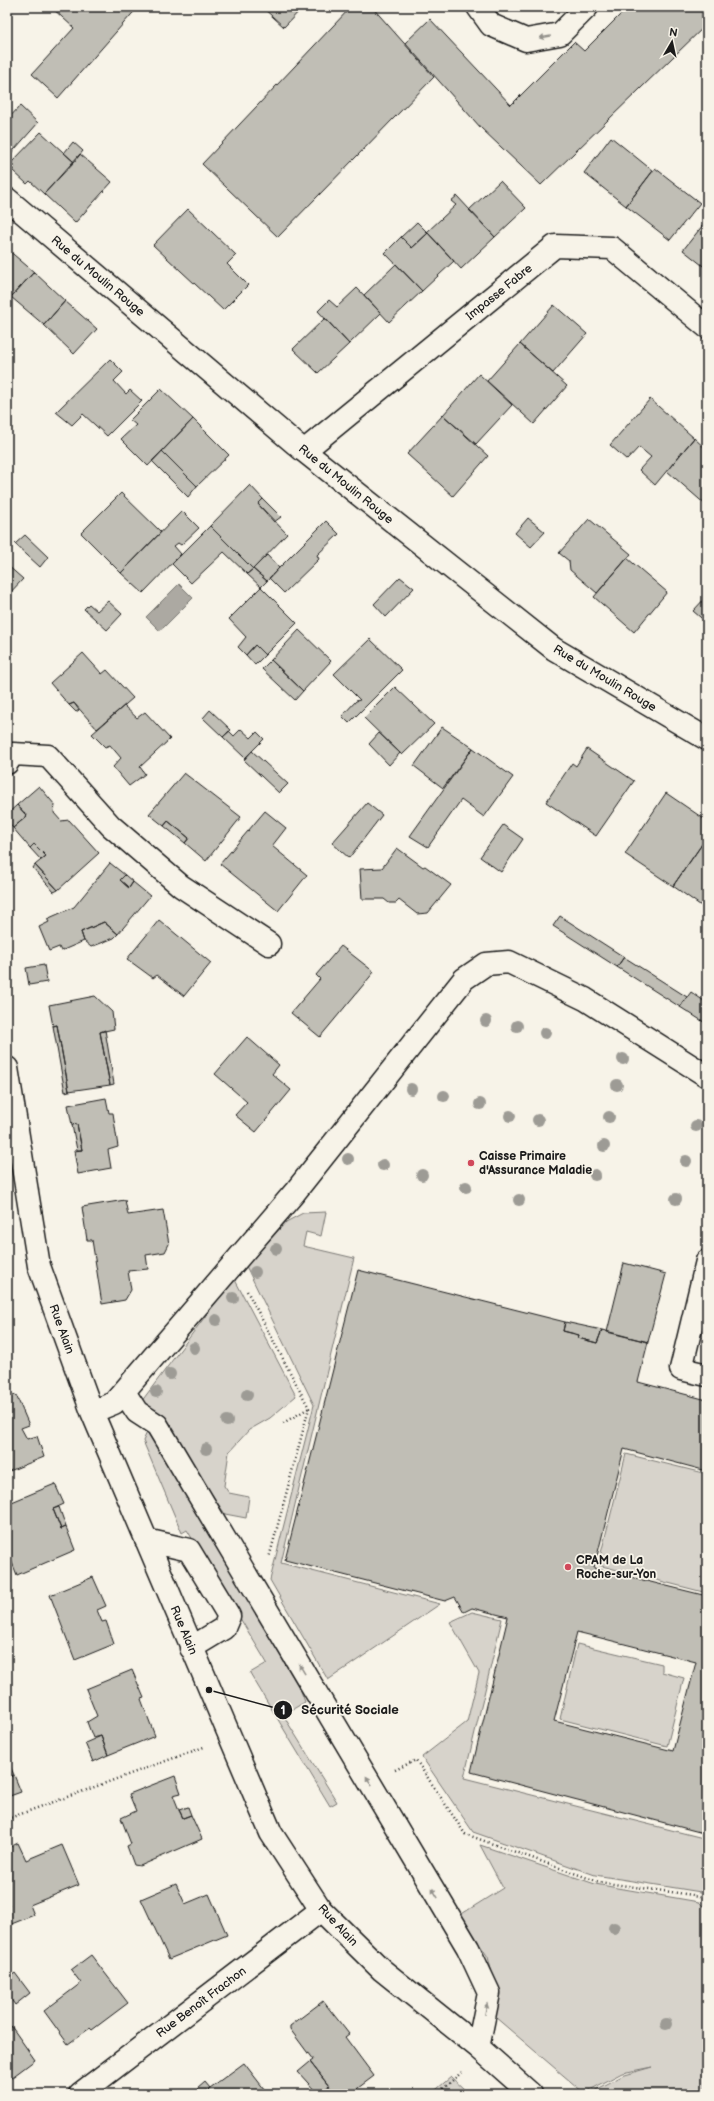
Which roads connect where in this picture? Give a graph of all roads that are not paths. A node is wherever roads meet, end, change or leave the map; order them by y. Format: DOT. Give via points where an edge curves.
graph roads {
  1 [pos="478,7"];
  2 [pos="587,7"];
  3 [pos="7,199"];
  4 [pos="707,327"];
  5 [pos="304,452"];
  6 [pos="707,739"];
  7 [pos="7,763"];
  8 [pos="269,944"];
  9 [pos="7,1068"];
  10 [pos="707,1076"];
  11 [pos="707,1261"];
  12 [pos="707,1375"];
  13 [pos="124,1392"];
  14 [pos="92,1412"];
  15 [pos="146,1540"];
  16 [pos="191,1648"];
  17 [pos="321,1910"];
  18 [pos="481,2049"];
  19 [pos="80,2094"];
  20 [pos="531,2094"];
  2 -- 1 [label="street, one-way" via="560,34 526,40 492,25"];
  3 -- 5 [label="street, Rue du Moulin Rouge"];
  4 -- 5 [label="street, Impasse Fabre" via="612,248 555,246"];
  5 -- 6 [label="street, Rue du Moulin Rouge" via="554,649"];
  7 -- 8 [label="street" via="14,754 48,756 111,826 176,881"];
  9 -- 14 [label="street, Rue Alain" via="40,1266"];
  10 -- 13 [label="street" via="585,999 510,962 486,964 464,979 295,1192"];
  11 -- 12 [label="street" via="681,1369"];
  13 -- 14 [label="street" via="114,1403"];
  18 -- 13 [label="street, one-way" via="489,1993 468,1948 157,1424 137,1412"];
  14 -- 15 [label="street, Rue Alain"];
  15 -- 16 [label="street, Rue Alain"];
  15 -- 16 [label="street" via="189,1550 229,1616 224,1628"];
  16 -- 17 [label="street, Rue Alain" via="271,1833"];
  17 -- 18 [label="street, Rue Alain" via="382,1970"];
  17 -- 19 [label="street, Rue Benoît Frachon"];
  18 -- 20 [label="street, Rue Alain"];
}
